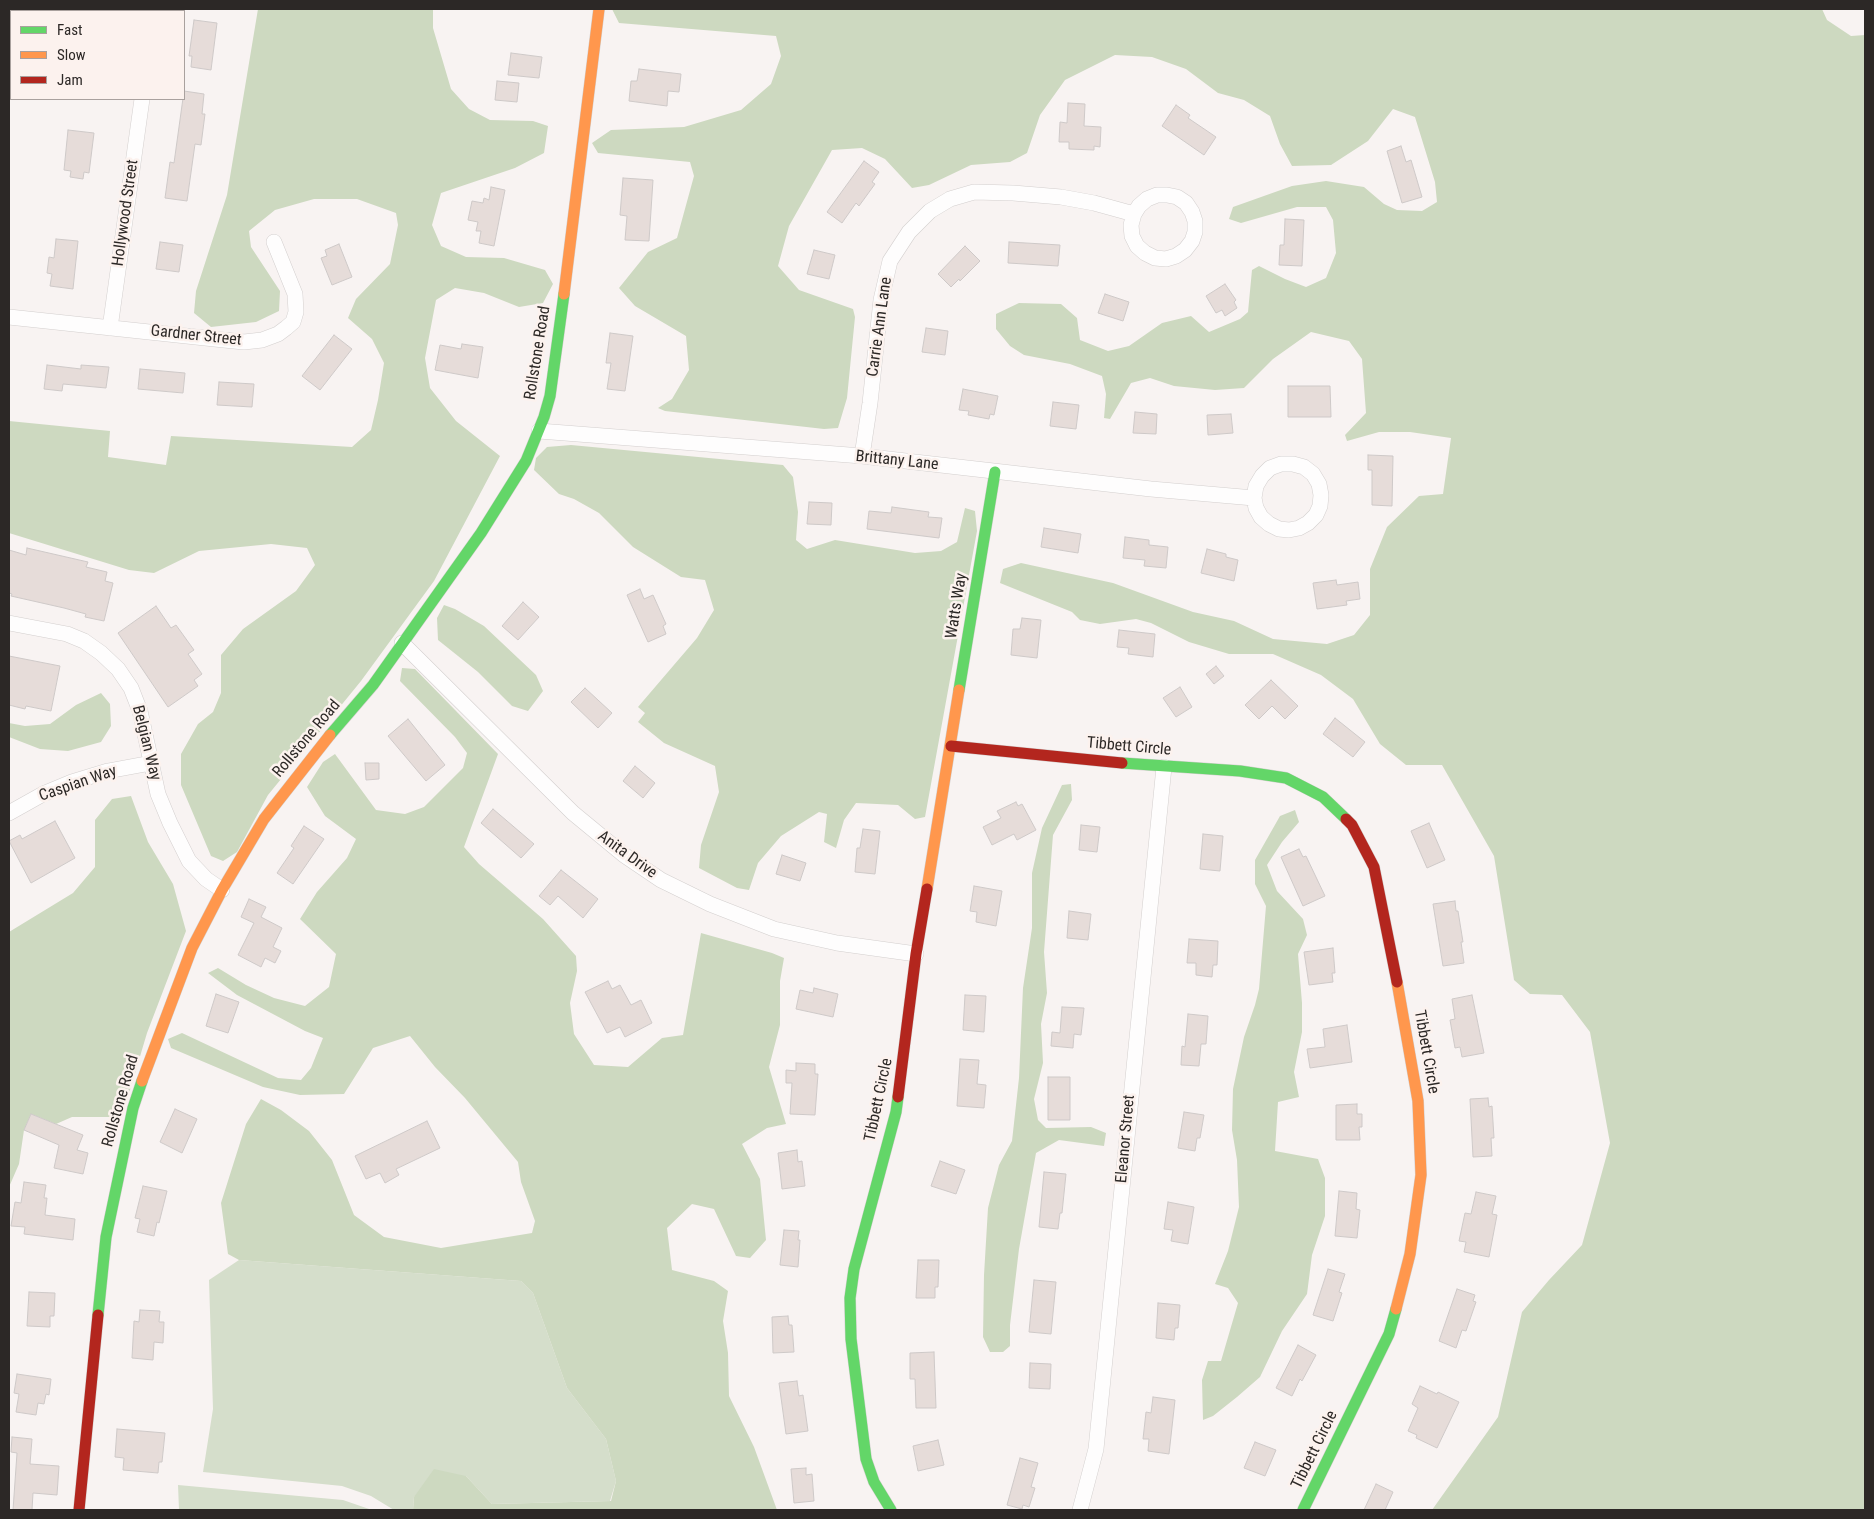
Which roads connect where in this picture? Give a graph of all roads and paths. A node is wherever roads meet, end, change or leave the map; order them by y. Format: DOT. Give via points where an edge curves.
graph roads {
  1 [pos="599,9"];
  2 [pos="142,100"];
  3 [pos="1134,214"];
  4 [pos="274,242"];
  5 [pos="9,316"];
  6 [pos="110,328"];
  7 [pos="538,431"];
  8 [pos="862,456"];
  9 [pos="995,472"];
  10 [pos="1254,498"];
  11 [pos="9,623"];
  12 [pos="402,643"];
  13 [pos="951,746"];
  14 [pos="151,763"];
  15 [pos="1164,767"];
  16 [pos="9,813"];
  17 [pos="222,890"];
  18 [pos="916,954"];
  19 [pos="78,1510"];
  20 [pos="891,1510"];
  21 [pos="1080,1510"];
  22 [pos="1303,1510"];
  1 -- 7 [label="street, Rollstone Road" via="550,396"];
  2 -- 6 [label="street, Hollywood Street"];
  3 -- 3 [label="street" via="1132,236 1137,246 1155,258 1176,256 1192,242 1195,221 1186,203 1177,197 1157,195 1147,199"];
  3 -- 8 [label="street, Carrie Ann Lane" via="1077,200 974,192 950,199 930,211 909,232 890,261 881,300"];
  4 -- 6 [label="street, Gardner Street" via="296,304 293,322 278,334 244,342"];
  5 -- 6 [label="street, Gardner Street"];
  7 -- 8 [label="street, Brittany Lane"];
  7 -- 12 [label="street, Rollstone Road" via="526,461 481,533"];
  8 -- 9 [label="street, Brittany Lane"];
  9 -- 10 [label="street, Brittany Lane"];
  9 -- 13 [label="street, Watts Way"];
  10 -- 10 [label="street" via="1261,517 1278,529 1289,530 1299,528 1316,515 1321,496 1313,474 1298,466 1281,464 1262,476"];
  11 -- 14 [label="street, Belgian Way" via="67,634 84,641 118,669 131,688 140,712"];
  12 -- 17 [label="street, Rollstone Road" via="374,685 316,750 264,819"];
  12 -- 18 [label="street, Anita Drive" via="573,813 661,880 710,904 782,931 837,943"];
  13 -- 15 [label="street, Tibbett Circle"];
  13 -- 18 [label="street, Tibbett Circle"];
  14 -- 16 [label="street, Caspian Way" via="72,782"];
  14 -- 17 [label="street, Belgian Way" via="158,794 189,861 206,880"];
  15 -- 21 [label="street, Eleanor Street" via="1096,1449"];
  15 -- 22 [label="street, Tibbett Circle" via="1240,771 1286,778 1323,797 1352,825 1374,867 1389,936 1418,1101 1420,1175 1410,1254 1389,1334"];
  17 -- 19 [label="street, Rollstone Road" via="192,948 144,1072 122,1157 106,1237"];
  18 -- 20 [label="street, Tibbett Circle" via="896,1112 854,1269 850,1298 851,1339 866,1459 874,1482"];
}
